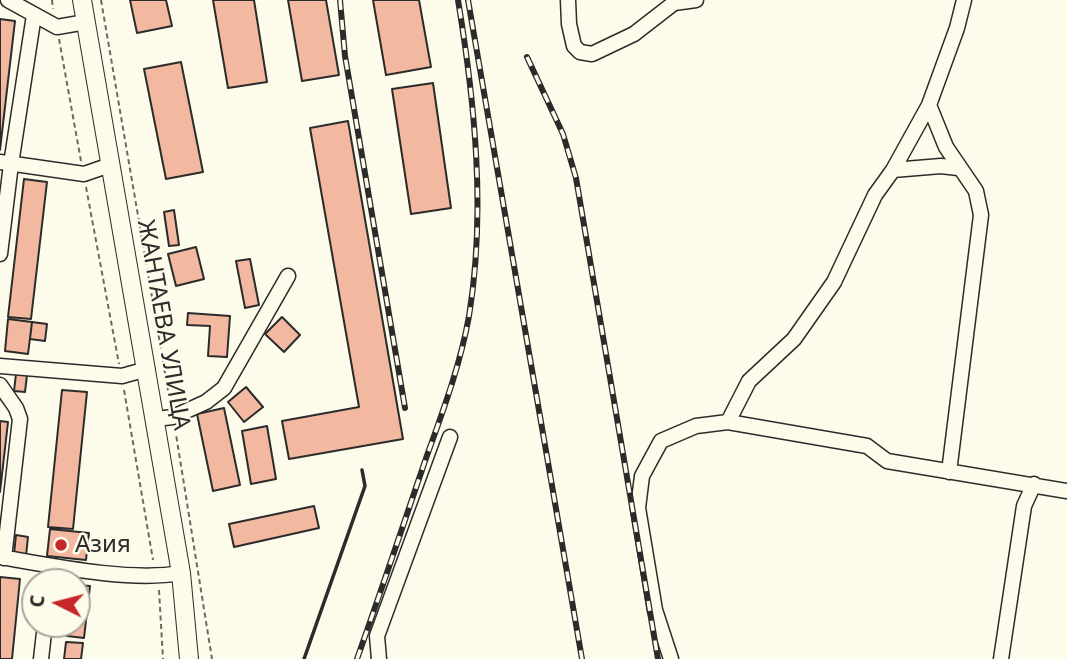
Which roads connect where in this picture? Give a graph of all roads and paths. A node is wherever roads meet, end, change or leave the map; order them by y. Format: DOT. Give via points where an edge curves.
graph roads {
  1 [pos="8,0"];
  2 [pos="52,0"];
  3 [pos="82,0"];
  4 [pos="101,0"];
  5 [pos="568,0"];
  6 [pos="696,0"];
  7 [pos="964,0"];
  8 [pos="34,15"];
  9 [pos="86,22"];
  10 [pos="57,27"];
  11 [pos="929,105"];
  12 [pos="5,163"];
  13 [pos="110,165"];
  14 [pos="958,168"];
  15 [pos="893,170"];
  16 [pos="84,174"];
  17 [pos="0,254"];
  18 [pos="288,276"];
  19 [pos="0,366"];
  20 [pos="147,369"];
  21 [pos="122,376"];
  22 [pos="0,385"];
  23 [pos="164,418"];
  24 [pos="728,422"];
  25 [pos="450,437"];
  26 [pos="949,472"];
  27 [pos="1034,484"];
  28 [pos="1067,491"];
  29 [pos="2,558"];
  30 [pos="52,566"];
  31 [pos="181,573"];
  32 [pos="156,577"];
  33 [pos="43,638"];
  34 [pos="41,659"];
  35 [pos="163,659"];
  36 [pos="189,659"];
  37 [pos="212,659"];
  38 [pos="379,659"];
  39 [pos="671,659"];
  40 [pos="1001,659"];
  1 -- 8 [label="street"];
  2 -- 10 [label="path"];
  3 -- 9 [label="main road, ЖАНТАЕВА УЛИЦА"];
  4 -- 23 [label="path"];
  5 -- 6 [label="street" via="574,46 592,54 634,34 674,3"];
  7 -- 11 [label="street"];
  8 -- 10 [label="street"];
  8 -- 12 [label="street"];
  9 -- 10 [label="street"];
  9 -- 13 [label="main road, ЖАНТАЕВА УЛИЦА"];
  10 -- 16 [label="path"];
  11 -- 14 [label="street"];
  11 -- 15 [label="street"];
  12 -- 16 [label="street"];
  12 -- 17 [label="street"];
  13 -- 16 [label="street"];
  13 -- 20 [label="main road, ЖАНТАЕВА УЛИЦА"];
  14 -- 15 [label="street"];
  14 -- 26 [label="street" via="976,191 981,215"];
  15 -- 24 [label="street" via="875,195 834,282 794,339 749,381"];
  16 -- 21 [label="path"];
  18 -- 23 [label="street" via="224,388 206,402"];
  19 -- 21 [label="street"];
  20 -- 21 [label="street"];
  20 -- 23 [label="main road, ЖАНТАЕВА УЛИЦА"];
  21 -- 32 [label="path"];
  22 -- 29 [label="street" via="20,419"];
  23 -- 31 [label="main road, ЖАНТАЕВА УЛИЦА"];
  23 -- 37 [label="path"];
  24 -- 26 [label="street" via="867,446 887,461"];
  24 -- 39 [label="street" via="696,426 661,441 642,476 638,508 655,610"];
  25 -- 38 [label="street" via="377,636"];
  26 -- 27 [label="street"];
  27 -- 28 [label="street"];
  27 -- 40 [label="street" via="1024,506"];
  29 -- 30 [label="street"];
  30 -- 32 [label="street"];
  31 -- 32 [label="street"];
  31 -- 36 [label="main road, ЖАНТАЕВА УЛИЦА"];
  32 -- 35 [label="path"];
  33 -- 34 [label="street"];
}
